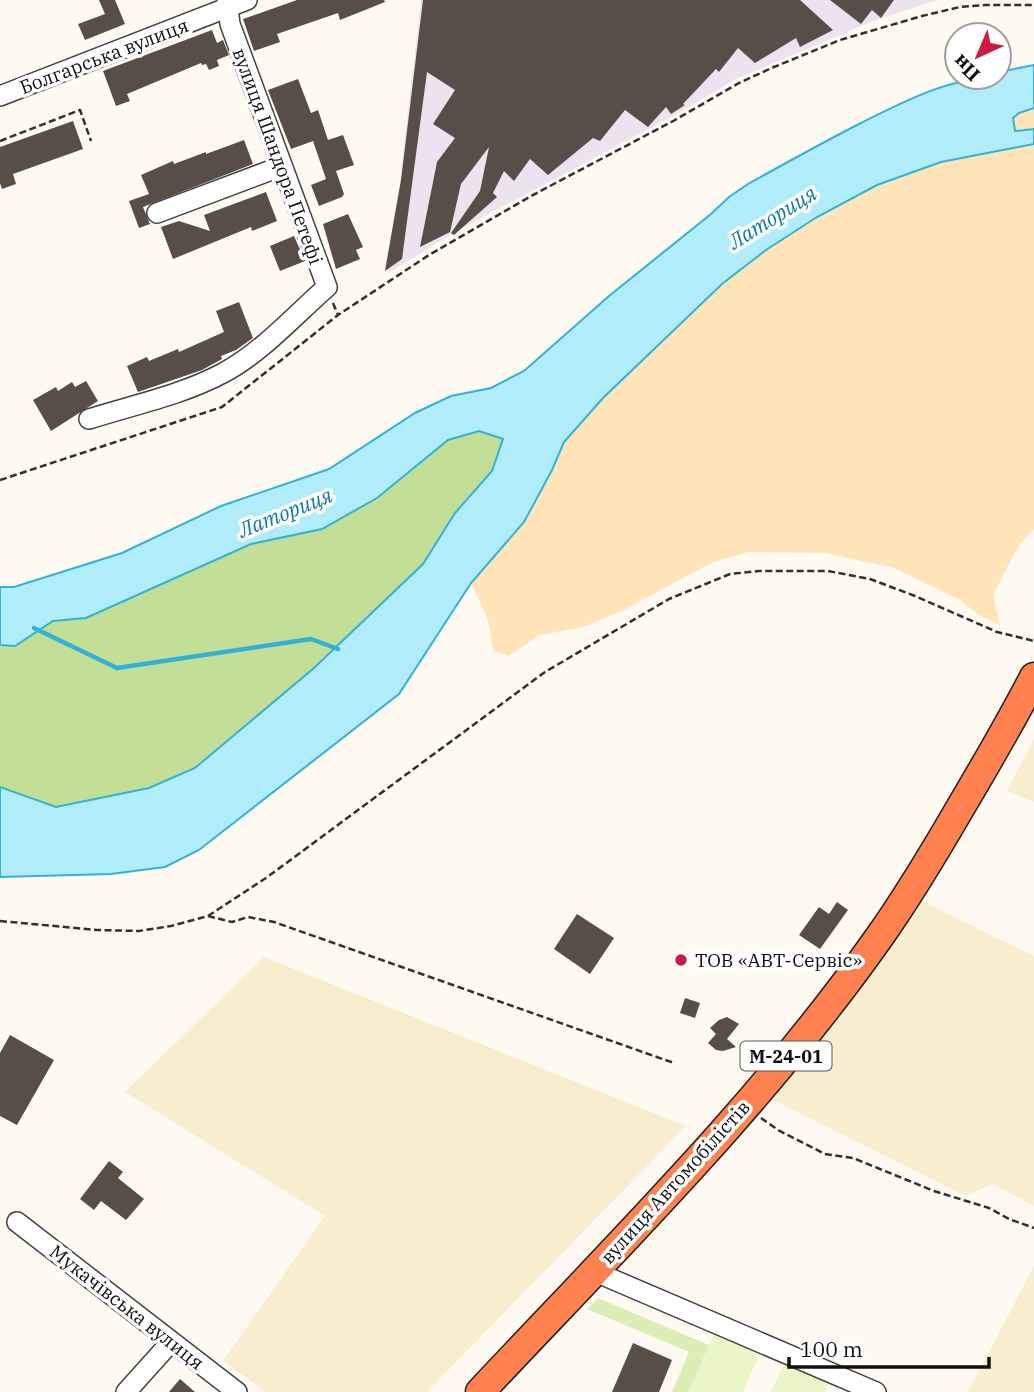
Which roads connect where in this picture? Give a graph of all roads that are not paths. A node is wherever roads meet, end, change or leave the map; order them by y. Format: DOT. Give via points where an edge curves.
graph roads {
  1 [pos="247,0"];
  2 [pos="227,4"];
  3 [pos="0,96"];
  4 [pos="282,166"];
  5 [pos="157,213"];
  6 [pos="89,419"];
  7 [pos="1034,677"];
  8 [pos="17,1222"];
  9 [pos="593,1271"];
  10 [pos="171,1342"];
  11 [pos="126,1392"];
  12 [pos="237,1392"];
  13 [pos="480,1392"];
  14 [pos="876,1392"];
  1 -- 2 [label="street, Болгарська вулиця"];
  2 -- 3 [label="street, Болгарська вулиця"];
  2 -- 4 [label="street, вулиця Шандора Петефі" via="230,24"];
  4 -- 5 [label="street"];
  4 -- 6 [label="street, вулиця Шандора Петефі" via="327,286 248,357 223,373"];
  7 -- 9 [label="highway, вулиця Автомобілістів / М-24-01" via="930,860 880,936 743,1108"];
  8 -- 10 [label="street, Мукачівська вулиця"];
  9 -- 13 [label="highway, вулиця Автомобілістів / М-24-01"];
  9 -- 14 [label="street"];
  10 -- 11 [label="street"];
  10 -- 12 [label="street, Мукачівська вулиця"];
}
